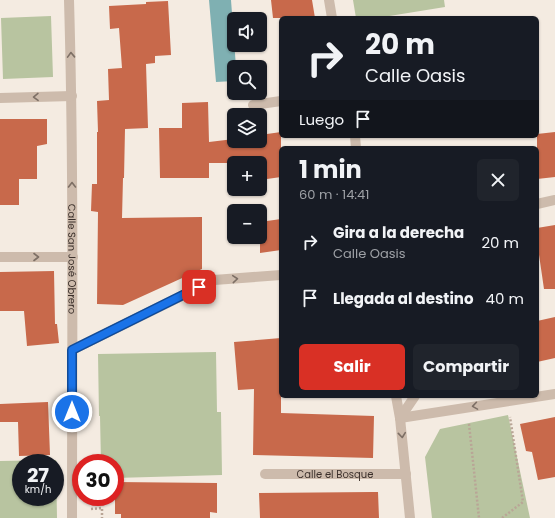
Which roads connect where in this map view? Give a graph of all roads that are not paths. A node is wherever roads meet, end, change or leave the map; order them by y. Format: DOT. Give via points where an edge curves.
graph roads {
  1 [pos="69,0"];
  2 [pos="329,0"];
  3 [pos="332,16"];
  4 [pos="72,96"];
  5 [pos="0,98"];
  6 [pos="279,101"];
  7 [pos="253,105"];
  8 [pos="555,200"];
  9 [pos="539,204"];
  10 [pos="0,257"];
  11 [pos="73,257"];
  12 [pos="279,275"];
  13 [pos="72,350"];
  14 [pos="555,394"];
  15 [pos="539,396"];
  16 [pos="396,398"];
  17 [pos="414,398"];
  18 [pos="528,398"];
  19 [pos="400,418"];
  20 [pos="265,474"];
  21 [pos="406,474"];
  22 [pos="72,518"];
  23 [pos="410,518"];
  4 -- 1 [label="street, Calle San José Obrero, one-way"];
  2 -- 3 [label="street"];
  4 -- 5 [label="street, one-way"];
  11 -- 4 [label="street, Calle San José Obrero, one-way"];
  6 -- 7 [label="street"];
  8 -- 9 [label="street"];
  10 -- 11 [label="street, one-way"];
  11 -- 13 [label="street, Calle San José Obrero"];
  13 -- 12 [label="street, one-way" via="214,280"];
  13 -- 22 [label="street, Calle San José Obrero"];
  14 -- 15 [label="street, one-way"];
  16 -- 19 [label="street"];
  17 -- 19 [label="street"];
  18 -- 19 [label="street, one-way"];
  19 -- 21 [label="street, one-way"];
  20 -- 21 [label="street, Calle el Bosque"];
  21 -- 23 [label="street"];
}
